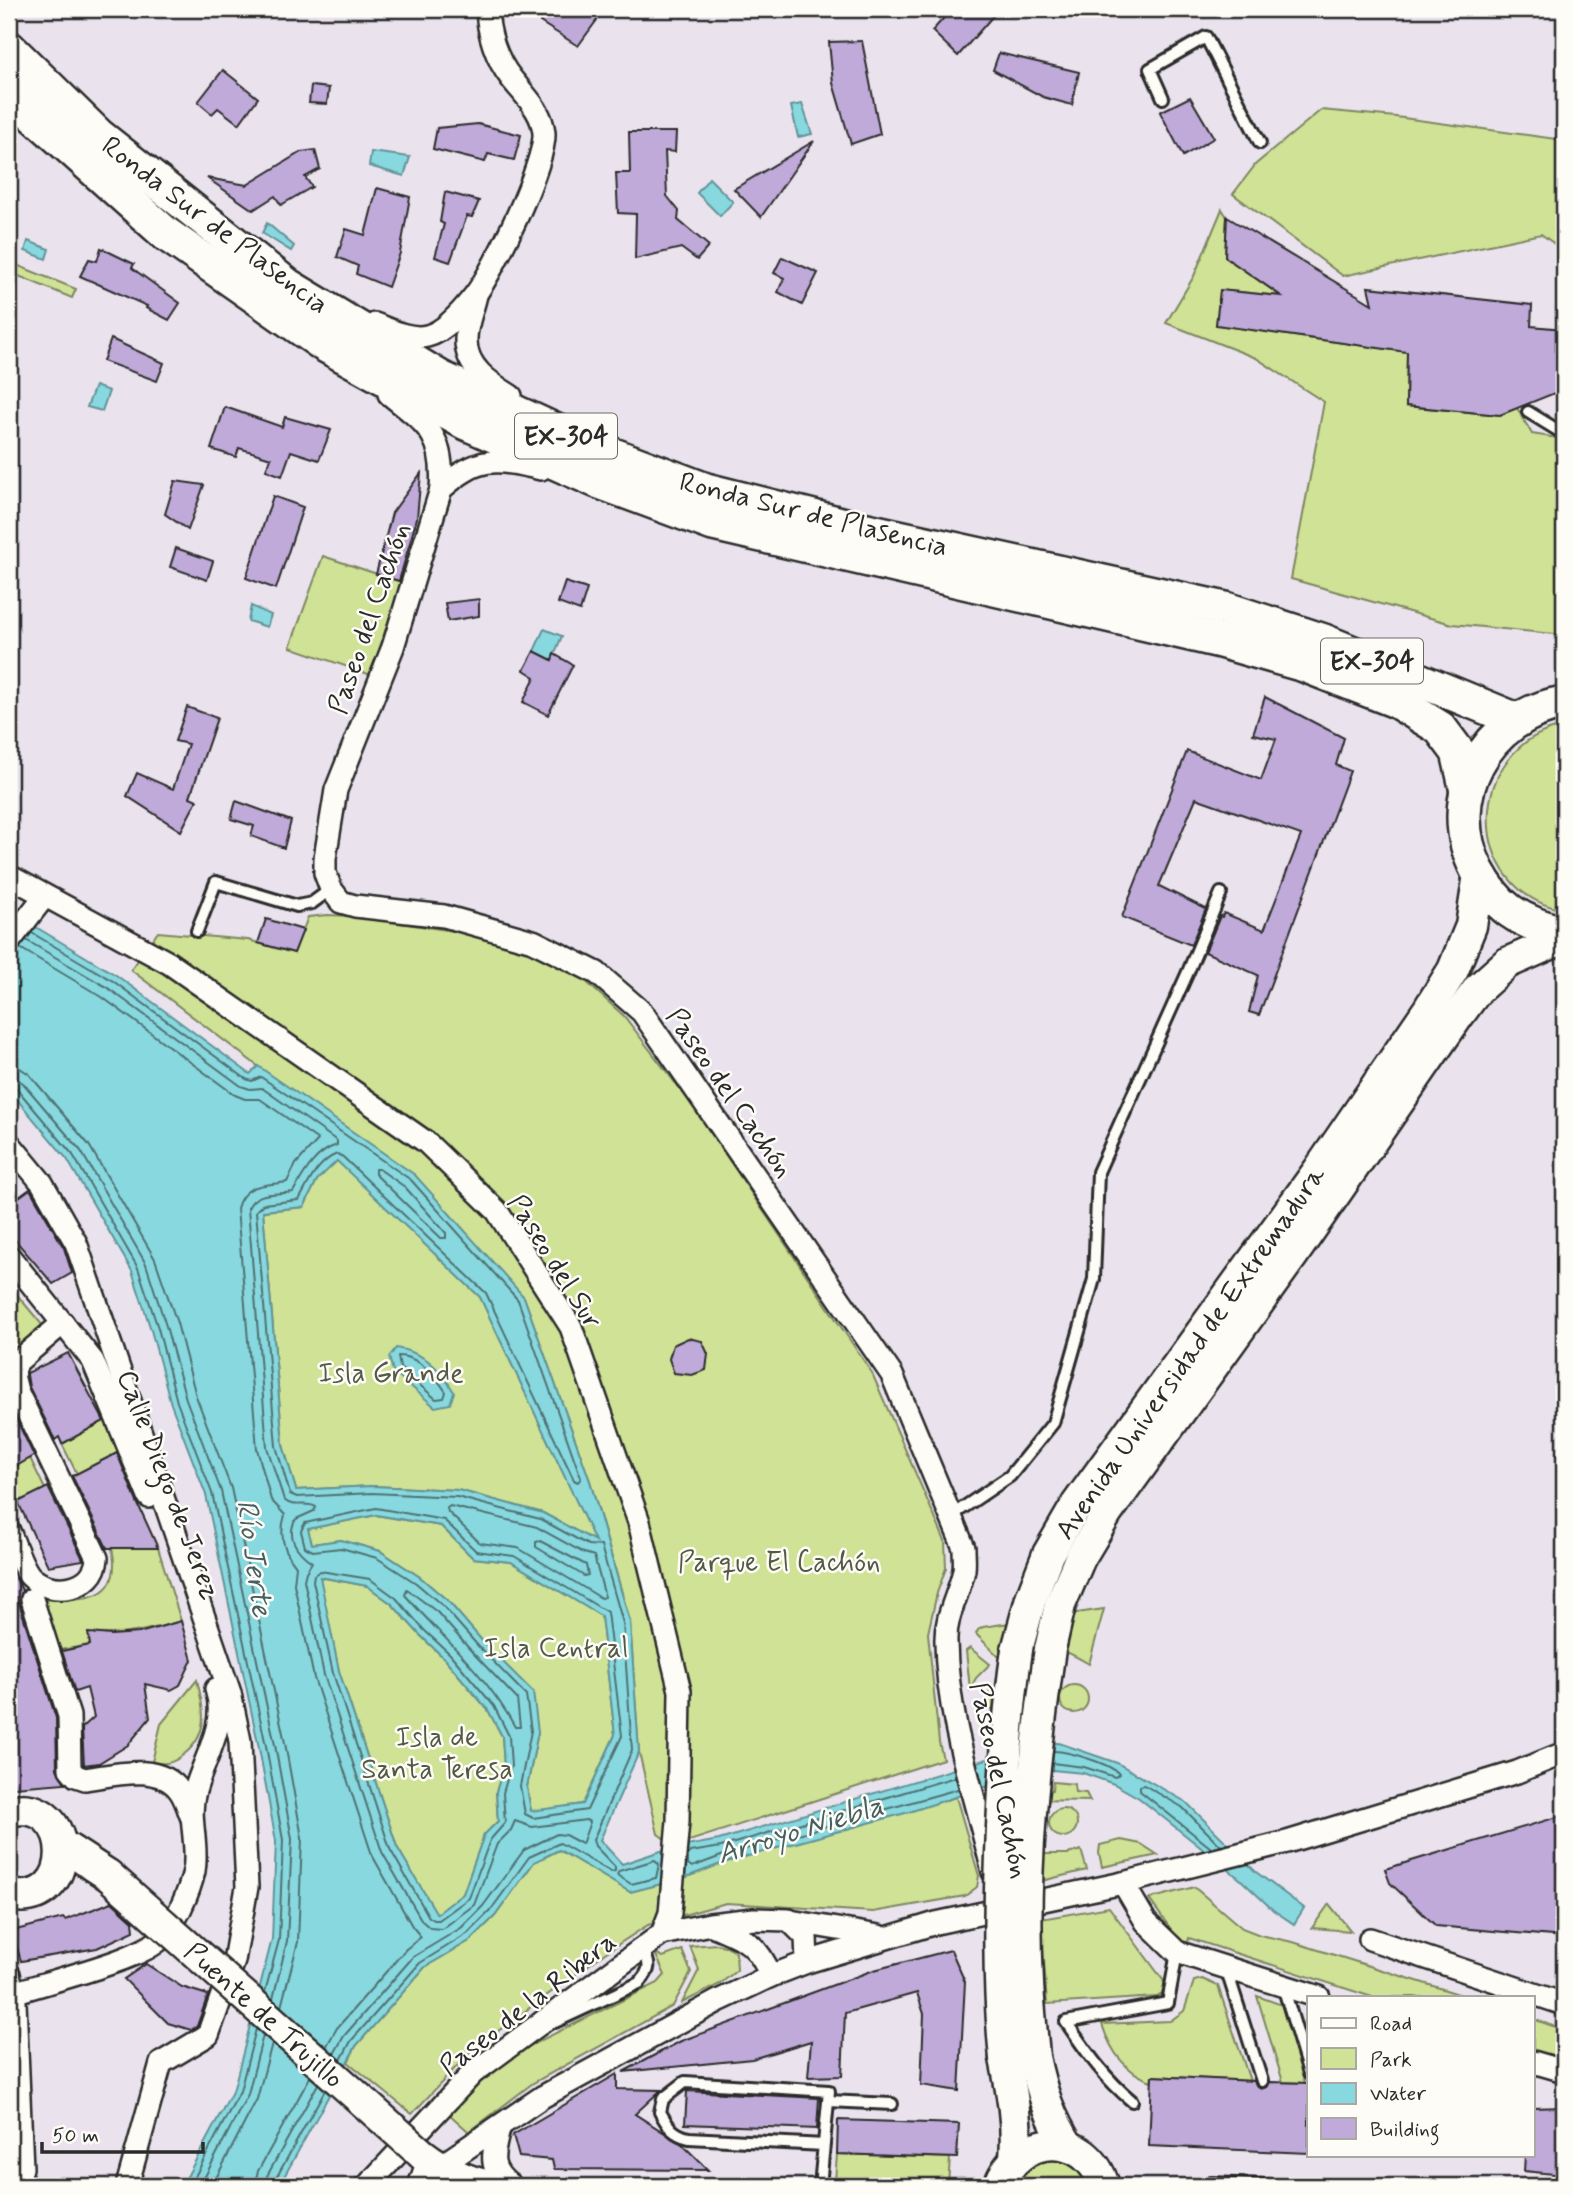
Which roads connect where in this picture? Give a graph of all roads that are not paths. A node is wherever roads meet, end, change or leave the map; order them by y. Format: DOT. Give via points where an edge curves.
graph roads {
  1 [pos="487,9"];
  2 [pos="9,48"];
  3 [pos="9,93"];
  4 [pos="1163,98"];
  5 [pos="1260,143"];
  6 [pos="286,285"];
  7 [pos="476,295"];
  8 [pos="323,344"];
  9 [pos="1528,412"];
  10 [pos="1564,430"];
  11 [pos="587,445"];
  12 [pos="597,481"];
  13 [pos="441,489"];
  14 [pos="1564,703"];
  15 [pos="1517,720"];
  16 [pos="1467,791"];
  17 [pos="1479,874"];
  18 [pos="9,876"];
  19 [pos="331,889"];
  20 [pos="1221,893"];
  21 [pos="44,897"];
  22 [pos="197,931"];
  23 [pos="1564,936"];
  24 [pos="9,942"];
  25 [pos="9,1143"];
  26 [pos="9,1256"];
  27 [pos="63,1323"];
  28 [pos="951,1516"];
  29 [pos="9,1531"];
  30 [pos="32,1599"];
  31 [pos="1564,1753"];
  32 [pos="207,1757"];
  33 [pos="179,1790"];
  34 [pos="9,1811"];
  35 [pos="192,1818"];
  36 [pos="62,1845"];
  37 [pos="56,1875"];
  38 [pos="108,1875"];
  39 [pos="1123,1883"];
  40 [pos="11,1898"];
  41 [pos="1001,1908"];
  42 [pos="789,1920"];
  43 [pos="710,1924"];
  44 [pos="662,1934"];
  45 [pos="884,1937"];
  46 [pos="1370,1939"];
  47 [pos="1177,1952"];
  48 [pos="807,1962"];
  49 [pos="1226,1968"];
  50 [pos="771,1976"];
  51 [pos="11,1983"];
  52 [pos="1283,1986"];
  53 [pos="1316,1996"];
  54 [pos="1564,2004"];
  55 [pos="1019,2057"];
  56 [pos="1534,2062"];
  57 [pos="1307,2066"];
  58 [pos="1564,2071"];
  59 [pos="1262,2081"];
  60 [pos="828,2101"];
  61 [pos="1132,2101"];
  62 [pos="892,2104"];
  63 [pos="499,2129"];
  64 [pos="824,2145"];
  65 [pos="1069,2147"];
  66 [pos="1015,2158"];
  67 [pos="427,2169"];
  68 [pos="24,2179"];
  69 [pos="1105,2185"];
  70 [pos="127,2186"];
  71 [pos="367,2186"];
  72 [pos="489,2186"];
  73 [pos="511,2186"];
  74 [pos="820,2186"];
  75 [pos="998,2186"];
  76 [pos="1211,2186"];
  77 [pos="1280,2186"];
  1 -- 7 [label="street" via="487,26 499,59 539,114 544,131 543,150 506,241"];
  2 -- 6 [label="main road, Ronda Sur de Plasencia / EX-304" via="99,136"];
  3 -- 8 [label="main road, Ronda Sur de Plasencia / EX-304" via="166,234"];
  4 -- 5 [label="lane" via="1150,69 1206,37"];
  6 -- 7 [label="street" via="397,333 426,336 448,324"];
  6 -- 11 [label="main road, Ronda Sur de Plasencia / EX-304" via="441,378"];
  7 -- 11 [label="street" via="466,338 471,362 488,381"];
  8 -- 12 [label="main road, Ronda Sur de Plasencia / EX-304" via="466,423"];
  8 -- 13 [label="street, Paseo del Cachón" via="416,415 435,436 442,462"];
  9 -- 10 [label="lane"];
  11 -- 15 [label="main road, Ronda Sur de Plasencia / EX-304" via="719,494 1226,609 1324,641"];
  12 -- 13 [label="street" via="507,461 484,462 461,472"];
  12 -- 16 [label="main road, Ronda Sur de Plasencia / EX-304" via="713,524 1220,640 1304,665 1395,701 1440,728 1458,752"];
  13 -- 19 [label="street, Paseo del Cachón" via="393,647 336,790 325,858"];
  14 -- 15 [label="main road, Ronda Sur de Plasencia / EX-304"];
  15 -- 16 [label="main road, Ronda Sur de Plasencia / EX-304" via="1494,739 1477,763"];
  16 -- 17 [label="main road, Ronda Sur de Plasencia / EX-304" via="1464,824 1470,857"];
  17 -- 23 [label="main road, Ronda Sur de Plasencia / EX-304" via="1509,911"];
  17 -- 55 [label="main road, Avenida Universidad de Extremadura, bridge" via="1471,926 1453,970 1428,1010 1318,1171 1077,1504 1048,1554 1017,1650 1003,1800 999,1996"];
  18 -- 21 [label="street, Paseo del Sur"];
  19 -- 22 [label="lane" via="312,903 297,906 216,882"];
  19 -- 28 [label="street, Paseo del Cachón" via="341,902 355,906 444,916 533,941 597,973 642,1012 892,1375"];
  20 -- 28 [label="lane" via="1098,1171 1094,1279 1054,1423 1010,1476"];
  21 -- 24 [label="street"];
  21 -- 44 [label="street, Paseo del Sur" via="180,971 426,1142 497,1211 571,1327 639,1522 680,1691 677,1832 670,1913"];
  23 -- 55 [label="main road, Avenida Universidad de Extremadura, bridge" via="1507,963 1478,989 1107,1513 1080,1558 1059,1605 1038,1742 1028,1879 1028,1983"];
  25 -- 70 [label="street" via="42,1183 76,1243 230,1693 240,1741 247,1887 234,1961 208,2035 161,2063"];
  26 -- 27 [label="street, Calle Diego de Jerez"];
  27 -- 29 [label="street" via="17,1362 13,1374 97,1558 96,1569 79,1586 40,1582 29,1575"];
  27 -- 32 [label="street, Calle Diego de Jerez" via="93,1360 160,1523 219,1698 220,1716"];
  28 -- 41 [label="street, Paseo del Cachón" via="964,1548 964,1569 949,1613 946,1641 959,1743"];
  30 -- 33 [label="street" via="69,1716 71,1769 76,1776 151,1772"];
  31 -- 39 [label="street" via="1517,1772 1278,1845"];
  32 -- 33 [label="street" via="183,1775"];
  32 -- 35 [label="street, Calle Diego de Jerez" via="194,1793"];
  33 -- 35 [label="street"];
  34 -- 36 [label="main road" via="40,1815"];
  35 -- 51 [label="street" via="194,1870 160,1940 94,1969"];
  36 -- 37 [label="main road"];
  36 -- 38 [label="main road, Puente de Trujillo"];
  37 -- 38 [label="main road"];
  37 -- 40 [label="main road" via="38,1891"];
  38 -- 67 [label="main road, Puente de Trujillo, bridge"];
  39 -- 41 [label="street"];
  39 -- 47 [label="street" via="1146,1922"];
  41 -- 45 [label="street"];
  42 -- 43 [label="street, Paseo de la Ribera"];
  42 -- 45 [label="street, Paseo de la Ribera"];
  42 -- 48 [label="street" via="807,1937"];
  43 -- 44 [label="street, Paseo de la Ribera"];
  43 -- 50 [label="street" via="750,1942 764,1958"];
  44 -- 71 [label="street, Paseo de la Ribera" via="473,2073"];
  45 -- 48 [label="street"];
  46 -- 54 [label="street"];
  47 -- 49 [label="street"];
  47 -- 61 [label="lane" via="1168,2003 1066,2022 1096,2065"];
  48 -- 50 [label="street"];
  49 -- 52 [label="street"];
  49 -- 59 [label="lane"];
  50 -- 63 [label="street" via="542,2097"];
  51 -- 68 [label="street"];
  52 -- 53 [label="street"];
  52 -- 57 [label="lane"];
  55 -- 65 [label="main road, Avenida Universidad de Extremadura"];
  55 -- 66 [label="main road, Avenida Universidad de Extremadura"];
  56 -- 58 [label="street"];
  60 -- 62 [label="lane"];
  60 -- 64 [label="lane"];
  60 -- 64 [label="lane" via="829,2091 685,2082 663,2099 660,2112 668,2127 689,2138"];
  63 -- 67 [label="street"];
  63 -- 73 [label="street" via="492,2161 498,2177"];
  64 -- 74 [label="lane"];
  65 -- 66 [label="main road" via="1035,2147"];
  65 -- 69 [label="main road" via="1085,2155"];
  66 -- 75 [label="main road"];
  67 -- 72 [label="main road, Puente de Trujillo"];
  76 -- 77 [label="lane"];
}
